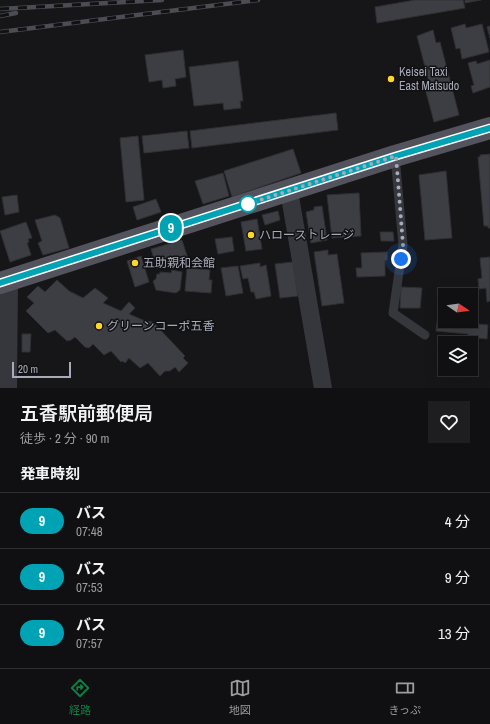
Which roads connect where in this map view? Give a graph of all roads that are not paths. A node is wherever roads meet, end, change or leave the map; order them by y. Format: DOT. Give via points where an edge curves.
graph roads {
  1 [pos="490,128"];
  2 [pos="396,156"];
  3 [pos="289,191"];
  4 [pos="4,282"];
  5 [pos="425,335"];
  6 [pos="8,388"];
  7 [pos="323,388"];
  1 -- 2 [label="main road"];
  2 -- 3 [label="main road"];
  2 -- 5 [label="lane" via="403,245 393,313"];
  3 -- 4 [label="main road"];
  3 -- 7 [label="street"];
  4 -- 6 [label="street"];
}
